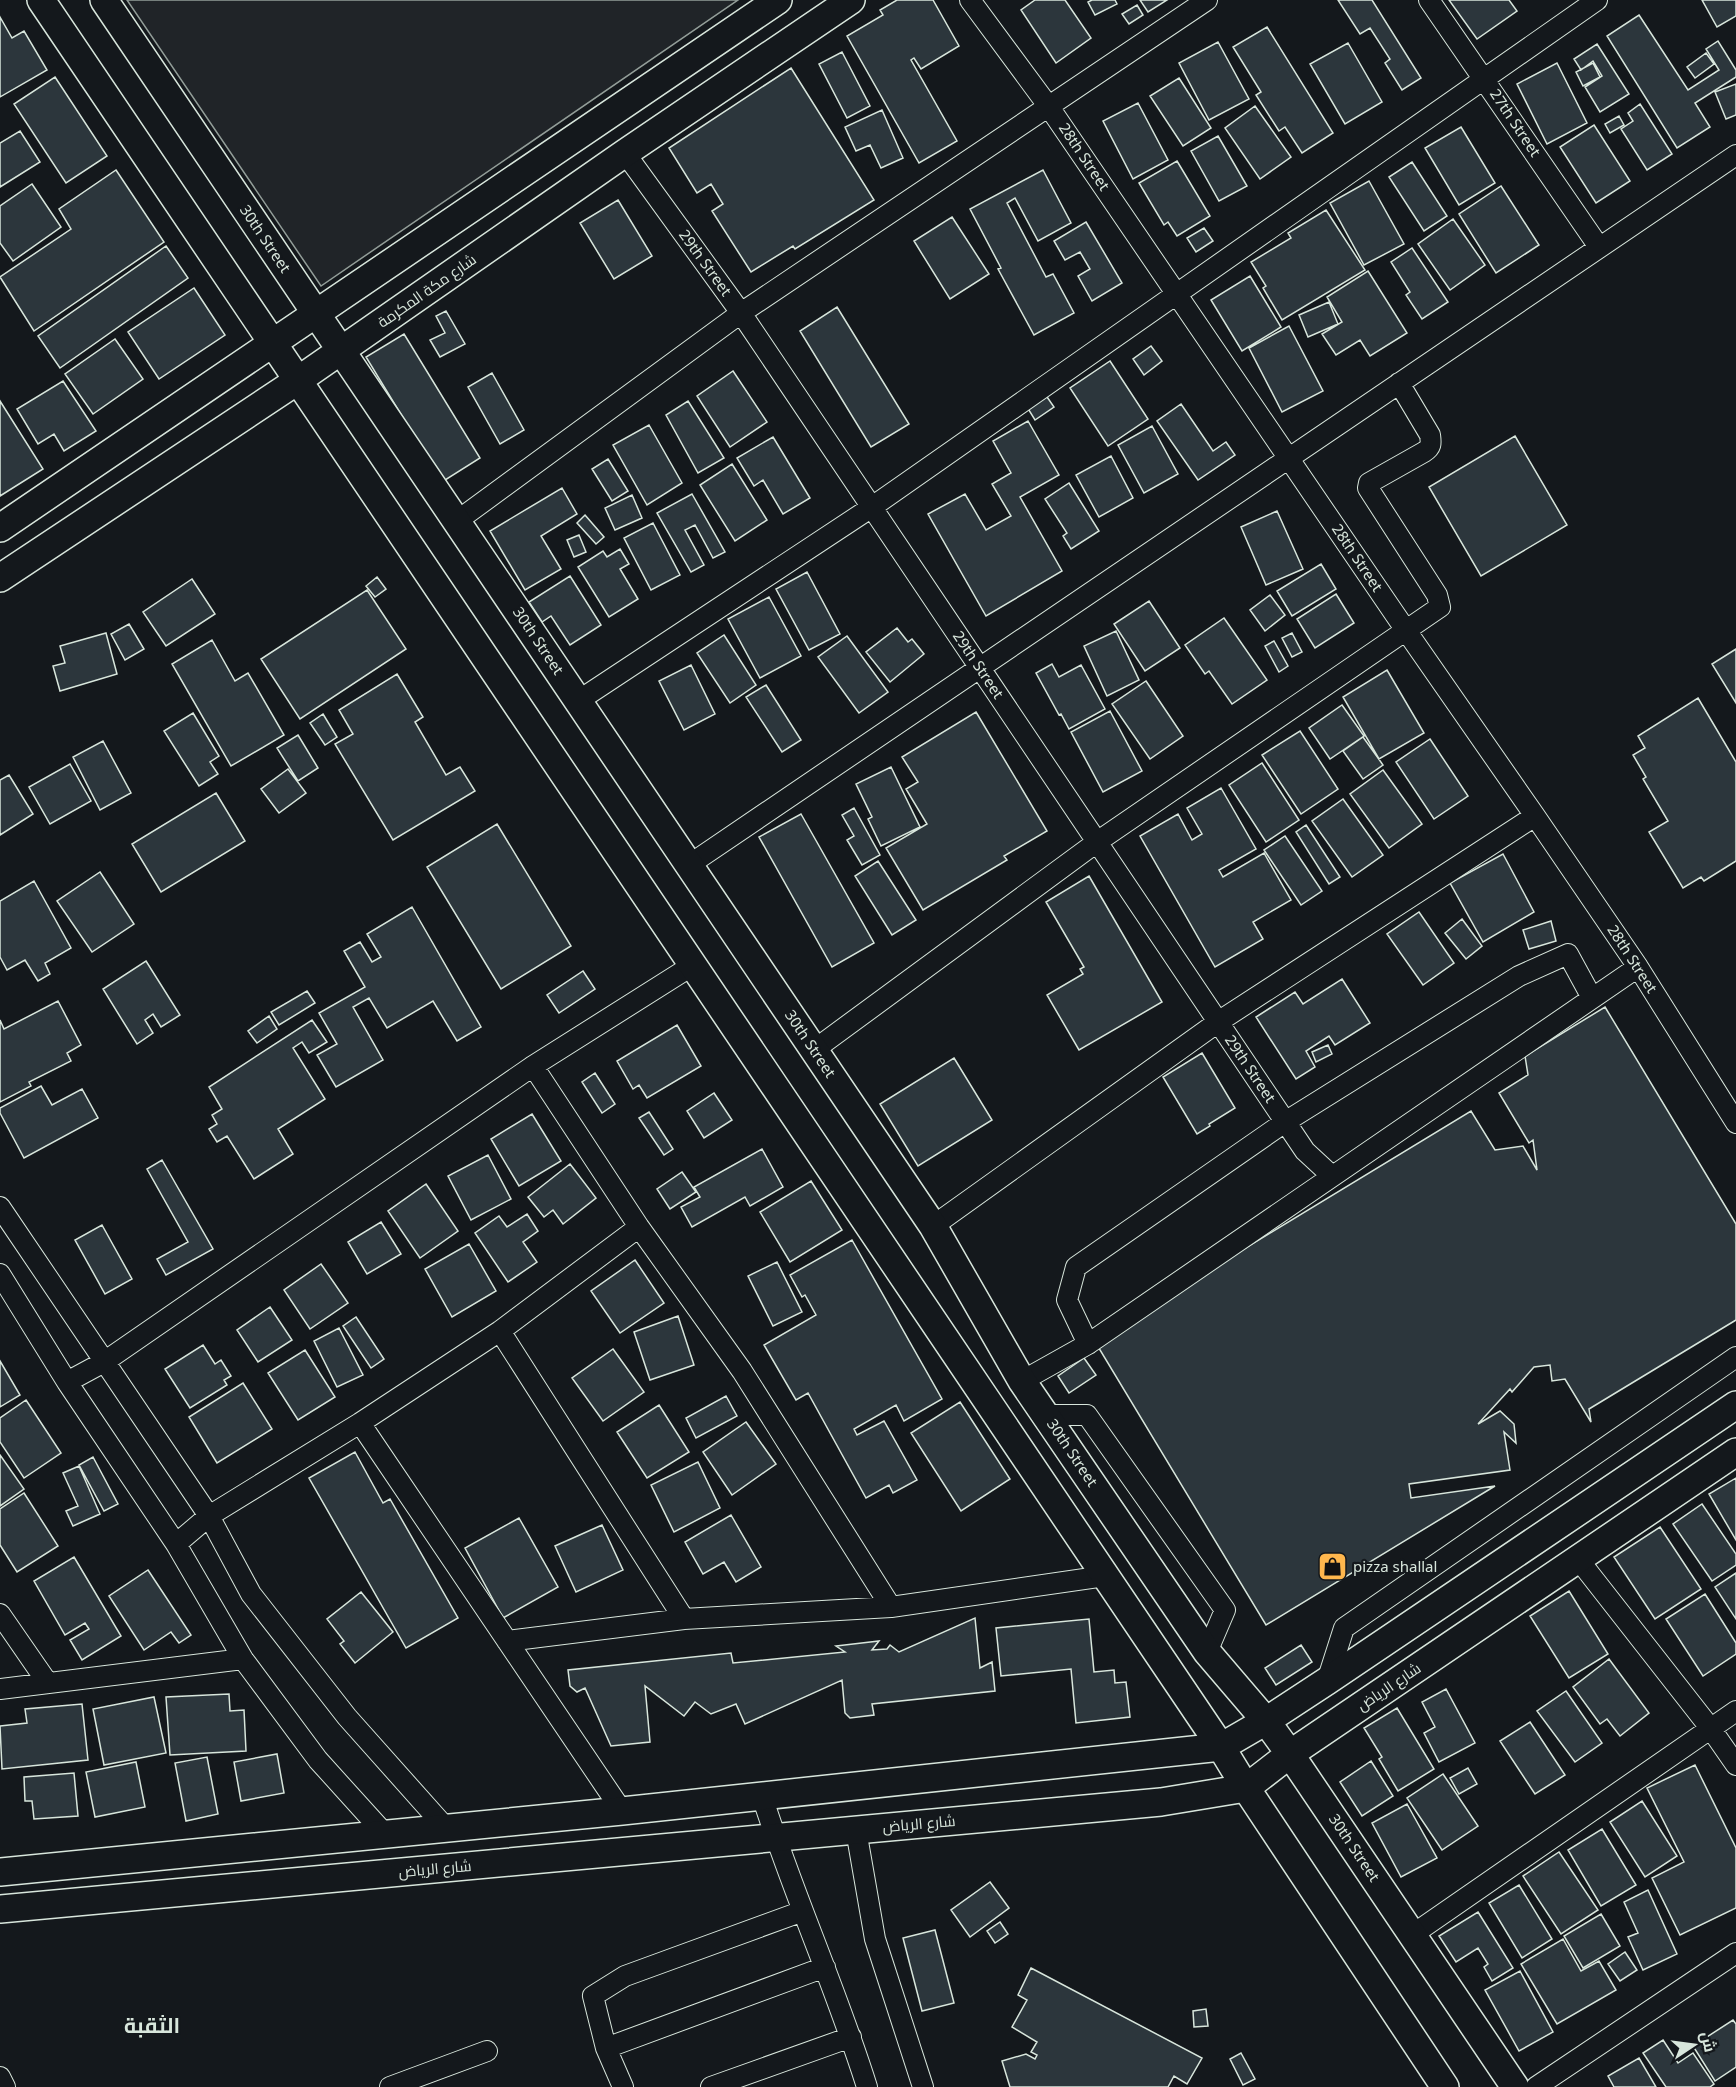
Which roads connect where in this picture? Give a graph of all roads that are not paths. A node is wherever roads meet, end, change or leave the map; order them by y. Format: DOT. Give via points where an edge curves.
graph roads {
  1 [pos="41,0"];
  2 [pos="104,0"];
  3 [pos="778,0"];
  4 [pos="851,0"];
  5 [pos="970,0"];
  6 [pos="1207,0"];
  7 [pos="1429,0"];
  8 [pos="1597,0"];
  9 [pos="1484,78"];
  10 [pos="1049,107"];
  11 [pos="625,153"];
  12 [pos="1736,155"];
  13 [pos="1599,247"];
  14 [pos="1177,294"];
  15 [pos="741,312"];
  16 [pos="315,314"];
  17 [pos="274,341"];
  18 [pos="340,351"];
  19 [pos="300,380"];
  20 [pos="1399,383"];
  21 [pos="1290,458"];
  22 [pos="872,507"];
  23 [pos="457,521"];
  24 [pos="0,528"];
  25 [pos="0,578"];
  26 [pos="1405,629"];
  27 [pos="980,668"];
  28 [pos="579,701"];
  29 [pos="1535,816"];
  30 [pos="1097,842"];
  31 [pos="689,865"];
  32 [pos="693,965"];
  33 [pos="1638,967"];
  34 [pos="1592,999"];
  35 [pos="1218,1022"];
  36 [pos="814,1050"];
  37 [pos="533,1066"];
  38 [pos="1285,1122"];
  39 [pos="1736,1123"];
  40 [pos="1332,1176"];
  41 [pos="0,1208"];
  42 [pos="933,1226"];
  43 [pos="639,1227"];
  44 [pos="0,1274"];
  45 [pos="500,1330"];
  46 [pos="1089,1344"];
  47 [pos="1736,1357"];
  48 [pos="104,1362"];
  49 [pos="1022,1381"];
  50 [pos="67,1382"];
  51 [pos="1736,1405"];
  52 [pos="1047,1415"];
  53 [pos="360,1423"];
  54 [pos="1736,1452"];
  55 [pos="209,1516"];
  56 [pos="176,1544"];
  57 [pos="1578,1559"];
  58 [pos="1105,1576"];
  59 [pos="891,1607"];
  60 [pos="0,1614"];
  61 [pos="684,1619"];
  62 [pos="507,1641"];
  63 [pos="1207,1652"];
  64 [pos="243,1659"];
  65 [pos="1327,1681"];
  66 [pos="47,1682"];
  67 [pos="0,1689"];
  68 [pos="1736,1711"];
  69 [pos="1266,1721"];
  70 [pos="1711,1729"];
  71 [pos="1221,1747"];
  72 [pos="1290,1754"];
  73 [pos="1736,1765"];
  74 [pos="1246,1788"];
  75 [pos="762,1796"];
  76 [pos="622,1811"];
  77 [pos="445,1827"];
  78 [pos="856,1830"];
  79 [pos="384,1833"];
  80 [pos="775,1838"];
  81 [pos="0,1872"];
  82 [pos="0,1909"];
  83 [pos="803,1911"];
  84 [pos="1412,1935"];
  85 [pos="1736,1953"];
  86 [pos="825,1968"];
  87 [pos="851,2037"];
  88 [pos="606,2048"];
  89 [pos="487,2051"];
  90 [pos="0,2077"];
  91 [pos="5,2087"];
  92 [pos="390,2087"];
  93 [pos="623,2087"];
  94 [pos="711,2087"];
  95 [pos="867,2087"];
  96 [pos="923,2087"];
  97 [pos="1445,2087"];
  98 [pos="1515,2087"];
  99 [pos="1536,2087"];
  1 -- 17 [label="main road"];
  2 -- 16 [label="main road, 30th Street"];
  3 -- 16 [label="main road"];
  4 -- 11 [label="main road, شارع مكة المكرمة"];
  5 -- 10 [label="street, 28th Street"];
  6 -- 10 [label="street"];
  7 -- 9 [label="street, 27th Street"];
  8 -- 9 [label="street"];
  9 -- 13 [label="street, 27th Street"];
  9 -- 14 [label="street"];
  10 -- 14 [label="street, 28th Street"];
  10 -- 15 [label="street"];
  11 -- 15 [label="street, 29th Street"];
  11 -- 18 [label="main road, شارع مكة المكرمة"];
  12 -- 13 [label="street"];
  13 -- 20 [label="street"];
  14 -- 21 [label="street, 28th Street"];
  14 -- 22 [label="street"];
  15 -- 22 [label="street, 29th Street"];
  15 -- 23 [label="street"];
  16 -- 17 [label="main road"];
  16 -- 18 [label="main road, 30th Street"];
  17 -- 19 [label="main road"];
  17 -- 24 [label="main road"];
  18 -- 19 [label="main road, شارع مكة المكرمة"];
  18 -- 23 [label="main road, 30th Street"];
  19 -- 25 [label="main road, شارع مكة المكرمة"];
  19 -- 32 [label="main road"];
  20 -- 21 [label="street"];
  20 -- 26 [label="street" via="1430,435 1430,448 1369,483 1368,488 1437,595 1440,607"];
  21 -- 26 [label="street, 28th Street"];
  21 -- 27 [label="street"];
  22 -- 27 [label="street, 29th Street"];
  22 -- 28 [label="street"];
  23 -- 28 [label="main road, 30th Street"];
  26 -- 29 [label="street, 28th Street"];
  26 -- 30 [label="street"];
  27 -- 30 [label="street, 29th Street"];
  27 -- 31 [label="street"];
  28 -- 31 [label="main road, 30th Street"];
  29 -- 33 [label="street, 28th Street"];
  29 -- 35 [label="street"];
  30 -- 35 [label="street, 29th Street"];
  30 -- 36 [label="street"];
  31 -- 36 [label="main road, 30th Street"];
  32 -- 37 [label="street"];
  32 -- 58 [label="main road"];
  33 -- 34 [label="street"];
  33 -- 39 [label="street, 28th Street"];
  34 -- 38 [label="street" via="1568,954 1519,976"];
  34 -- 40 [label="street"];
  35 -- 38 [label="street, 29th Street"];
  35 -- 42 [label="street"];
  36 -- 42 [label="main road, 30th Street"];
  37 -- 43 [label="street"];
  37 -- 48 [label="street"];
  38 -- 40 [label="street, 29th Street" via="1305,1151"];
  38 -- 46 [label="street" via="1076,1268 1067,1300"];
  40 -- 46 [label="street"];
  41 -- 48 [label="street"];
  42 -- 49 [label="main road, 30th Street"];
  43 -- 45 [label="street"];
  43 -- 59 [label="street" via="742,1371"];
  44 -- 50 [label="street"];
  45 -- 53 [label="street"];
  45 -- 61 [label="street"];
  46 -- 49 [label="street"];
  47 -- 65 [label="street" via="1344,1628"];
  48 -- 50 [label="street"];
  48 -- 55 [label="street"];
  49 -- 52 [label="main road, 30th Street"];
  50 -- 56 [label="street"];
  51 -- 65 [label="main road"];
  52 -- 63 [label="main road, 30th Street"];
  52 -- 63 [label="street" via="1087,1415 1225,1610"];
  53 -- 55 [label="street"];
  53 -- 62 [label="street"];
  54 -- 57 [label="main road, شارع الرياض"];
  55 -- 56 [label="street"];
  55 -- 77 [label="street" via="251,1594 347,1717"];
  56 -- 64 [label="street"];
  57 -- 70 [label="street"];
  57 -- 72 [label="main road, شارع الرياض"];
  58 -- 59 [label="street"];
  58 -- 71 [label="main road"];
  59 -- 61 [label="street"];
  60 -- 66 [label="street"];
  61 -- 62 [label="street"];
  62 -- 76 [label="street"];
  63 -- 69 [label="main road, 30th Street"];
  64 -- 66 [label="street"];
  64 -- 79 [label="street" via="318,1760"];
  65 -- 69 [label="main road"];
  66 -- 67 [label="street"];
  68 -- 70 [label="street"];
  69 -- 71 [label="main road"];
  69 -- 72 [label="main road, 30th Street"];
  70 -- 73 [label="street"];
  70 -- 84 [label="street"];
  71 -- 74 [label="main road"];
  71 -- 75 [label="main road"];
  72 -- 74 [label="main road, شارع الرياض"];
  72 -- 84 [label="main road, 30th Street"];
  74 -- 78 [label="main road, شارع الرياض" via="1161,1802"];
  74 -- 97 [label="main road"];
  75 -- 76 [label="main road"];
  75 -- 80 [label="street"];
  76 -- 77 [label="main road"];
  77 -- 79 [label="main road"];
  78 -- 80 [label="main road, شارع الرياض"];
  78 -- 96 [label="street" via="875,1939"];
  79 -- 81 [label="main road"];
  80 -- 82 [label="main road, شارع الرياض"];
  80 -- 83 [label="street"];
  83 -- 86 [label="street"];
  83 -- 88 [label="street" via="625,1976 594,1996"];
  84 -- 98 [label="main road, 30th Street"];
  85 -- 99 [label="street"];
  86 -- 87 [label="street"];
  86 -- 88 [label="street"];
  87 -- 94 [label="street"];
  87 -- 95 [label="street"];
  88 -- 93 [label="street"];
  89 -- 92 [label="street"];
  90 -- 91 [label="street"];
}
